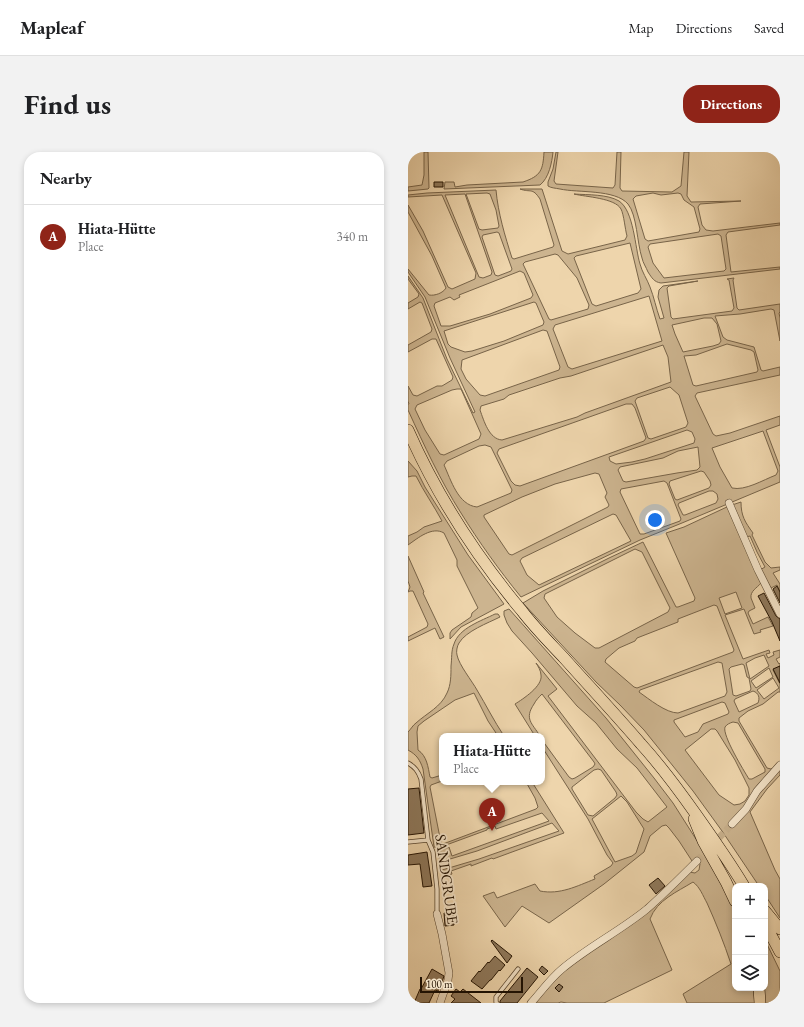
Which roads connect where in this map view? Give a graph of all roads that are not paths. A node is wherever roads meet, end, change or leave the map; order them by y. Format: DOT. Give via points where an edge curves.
graph roads {
  1 [pos="408,430"];
  2 [pos="729,503"];
  3 [pos="780,614"];
  4 [pos="408,763"];
  5 [pos="780,766"];
  6 [pos="689,805"];
  7 [pos="732,824"];
  8 [pos="428,840"];
  9 [pos="408,842"];
  10 [pos="697,861"];
  11 [pos="742,883"];
  12 [pos="732,895"];
  13 [pos="437,914"];
  14 [pos="768,915"];
  15 [pos="780,929"];
  16 [pos="768,930"];
  17 [pos="780,952"];
  18 [pos="518,969"];
  19 [pos="759,991"];
  20 [pos="440,1003"];
  21 [pos="497,1003"];
  22 [pos="531,1003"];
  23 [pos="760,1003"];
  1 -- 6 [label="main road" via="446,505 504,589 665,772"];
  2 -- 3 [label="street"];
  4 -- 8 [label="lane, SANDGRUBE" via="414,766 421,779"];
  5 -- 7 [label="street"];
  6 -- 11 [label="main road"];
  6 -- 12 [label="main road" via="703,841"];
  8 -- 9 [label="lane"];
  8 -- 13 [label="lane, SANDGRUBE" via="433,852"];
  10 -- 22 [label="street" via="647,909 561,970"];
  13 -- 20 [label="street, SANDGRUBE" via="449,973"];
  14 -- 15 [label="main road"];
  16 -- 17 [label="main road"];
  18 -- 21 [label="lane" via="496,996"];
  19 -- 23 [label="main road"];
}
